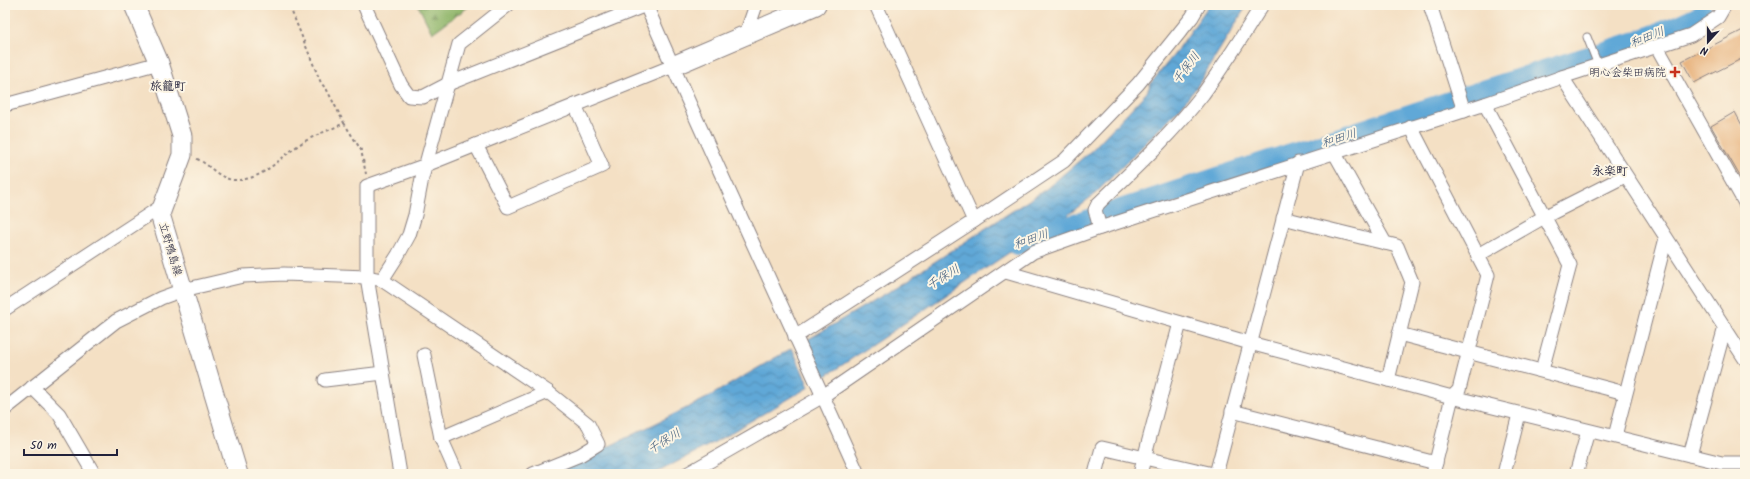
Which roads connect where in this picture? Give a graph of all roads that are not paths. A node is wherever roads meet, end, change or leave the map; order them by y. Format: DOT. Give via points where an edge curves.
graph roads {
  1 [pos="134,5"];
  2 [pos="364,5"];
  3 [pos="508,5"];
  4 [pos="756,5"];
  5 [pos="816,5"];
  6 [pos="876,5"];
  7 [pos="1199,5"];
  8 [pos="1262,5"];
  9 [pos="1430,5"];
  10 [pos="1725,5"];
  11 [pos="746,34"];
  12 [pos="1587,37"];
  13 [pos="1657,47"];
  14 [pos="159,63"];
  15 [pos="1598,63"];
  16 [pos="672,66"];
  17 [pos="1562,77"];
  18 [pos="448,84"];
  19 [pos="1485,104"];
  20 [pos="5,105"];
  21 [pos="575,105"];
  22 [pos="1463,108"];
  23 [pos="1411,128"];
  24 [pos="476,145"];
  25 [pos="1334,152"];
  26 [pos="1298,163"];
  27 [pos="426,165"];
  28 [pos="1625,176"];
  29 [pos="1745,203"];
  30 [pos="162,206"];
  31 [pos="1544,217"];
  32 [pos="1283,218"];
  33 [pos="1098,220"];
  34 [pos="974,221"];
  35 [pos="1666,238"];
  36 [pos="1385,243"];
  37 [pos="1478,255"];
  38 [pos="1006,272"];
  39 [pos="367,277"];
  40 [pos="382,280"];
  41 [pos="184,290"];
  42 [pos="5,309"];
  43 [pos="1180,324"];
  44 [pos="1725,327"];
  45 [pos="1399,334"];
  46 [pos="796,339"];
  47 [pos="1250,343"];
  48 [pos="1469,352"];
  49 [pos="424,355"];
  50 [pos="1745,359"];
  51 [pos="1542,370"];
  52 [pos="383,374"];
  53 [pos="325,380"];
  54 [pos="1388,380"];
  55 [pos="32,387"];
  56 [pos="548,392"];
  57 [pos="822,392"];
  58 [pos="1625,393"];
  59 [pos="1452,397"];
  60 [pos="5,409"];
  61 [pos="1232,411"];
  62 [pos="1519,414"];
  63 [pos="1588,431"];
  64 [pos="1615,436"];
  65 [pos="441,438"];
  66 [pos="1690,455"];
  67 [pos="1145,459"];
  68 [pos="1745,463"];
  69 [pos="1434,468"];
  70 [pos="1721,469"];
  71 [pos="94,474"];
  72 [pos="238,474"];
  73 [pos="400,474"];
  74 [pos="457,474"];
  75 [pos="533,474"];
  76 [pos="687,474"];
  77 [pos="858,474"];
  78 [pos="1095,474"];
  79 [pos="1140,474"];
  80 [pos="1214,474"];
  81 [pos="1504,474"];
  82 [pos="1576,474"];
  1 -- 14 [label="main road, 立野鴨島線"];
  2 -- 18 [label="street" via="401,85 409,96 423,97"];
  3 -- 18 [label="street" via="459,44"];
  4 -- 11 [label="street"];
  5 -- 11 [label="main road"];
  6 -- 34 [label="street"];
  7 -- 34 [label="street" via="1138,84 1064,161"];
  8 -- 33 [label="street" via="1236,48 1202,95 1098,204"];
  9 -- 22 [label="street"];
  10 -- 13 [label="street" via="1718,17 1691,36"];
  11 -- 16 [label="main road"];
  12 -- 15 [label="lane"];
  13 -- 15 [label="street"];
  13 -- 29 [label="street"];
  14 -- 20 [label="street"];
  14 -- 30 [label="main road, 立野鴨島線" via="182,136 182,156"];
  15 -- 17 [label="street"];
  16 -- 18 [label="street" via="646,5"];
  16 -- 21 [label="street"];
  16 -- 46 [label="street"];
  17 -- 19 [label="street"];
  17 -- 28 [label="street"];
  18 -- 27 [label="street"];
  19 -- 22 [label="street"];
  19 -- 31 [label="street"];
  21 -- 24 [label="street"];
  21 -- 24 [label="street" via="602,166 508,207"];
  22 -- 23 [label="street"];
  23 -- 25 [label="street"];
  23 -- 37 [label="street"];
  24 -- 27 [label="street"];
  25 -- 26 [label="street"];
  25 -- 36 [label="street"];
  26 -- 32 [label="street"];
  26 -- 33 [label="street"];
  27 -- 39 [label="street" via="367,186"];
  27 -- 40 [label="street" via="409,235"];
  28 -- 31 [label="street"];
  28 -- 35 [label="street"];
  30 -- 41 [label="main road, 立野鴨島線" via="160,214"];
  30 -- 42 [label="street"];
  31 -- 37 [label="street"];
  31 -- 51 [label="street" via="1570,265"];
  32 -- 36 [label="street"];
  32 -- 47 [label="street"];
  33 -- 38 [label="street" via="1034,252"];
  34 -- 46 [label="street"];
  35 -- 44 [label="street"];
  35 -- 58 [label="street"];
  36 -- 45 [label="street" via="1397,246 1412,282"];
  37 -- 48 [label="street" via="1488,275"];
  38 -- 43 [label="street"];
  38 -- 57 [label="street"];
  39 -- 40 [label="street"];
  39 -- 41 [label="street" via="284,274 243,276"];
  39 -- 52 [label="street"];
  40 -- 56 [label="street"];
  41 -- 55 [label="street" via="161,298 116,321"];
  41 -- 72 [label="main road, 立野鴨島線"];
  43 -- 47 [label="street"];
  43 -- 67 [label="street"];
  44 -- 50 [label="street"];
  44 -- 66 [label="street"];
  45 -- 48 [label="street"];
  45 -- 54 [label="street"];
  46 -- 57 [label="street"];
  47 -- 54 [label="street"];
  47 -- 61 [label="street"];
  48 -- 51 [label="street"];
  48 -- 59 [label="street" via="1459,390"];
  49 -- 65 [label="street"];
  51 -- 58 [label="street"];
  52 -- 53 [label="street"];
  52 -- 73 [label="street"];
  54 -- 59 [label="street"];
  55 -- 60 [label="street"];
  55 -- 71 [label="street" via="59,414"];
  56 -- 65 [label="street"];
  56 -- 75 [label="street" via="588,424 598,444 580,455"];
  57 -- 76 [label="street"];
  57 -- 77 [label="street"];
  58 -- 64 [label="street"];
  59 -- 62 [label="street"];
  59 -- 69 [label="street"];
  61 -- 69 [label="street"];
  61 -- 80 [label="street"];
  62 -- 63 [label="street"];
  62 -- 81 [label="street"];
  63 -- 64 [label="street"];
  63 -- 82 [label="street"];
  64 -- 66 [label="street"];
  65 -- 74 [label="street"];
  66 -- 70 [label="street"];
  67 -- 78 [label="street" via="1102,448"];
  67 -- 79 [label="street"];
  67 -- 80 [label="street"];
  68 -- 70 [label="street"];
}
